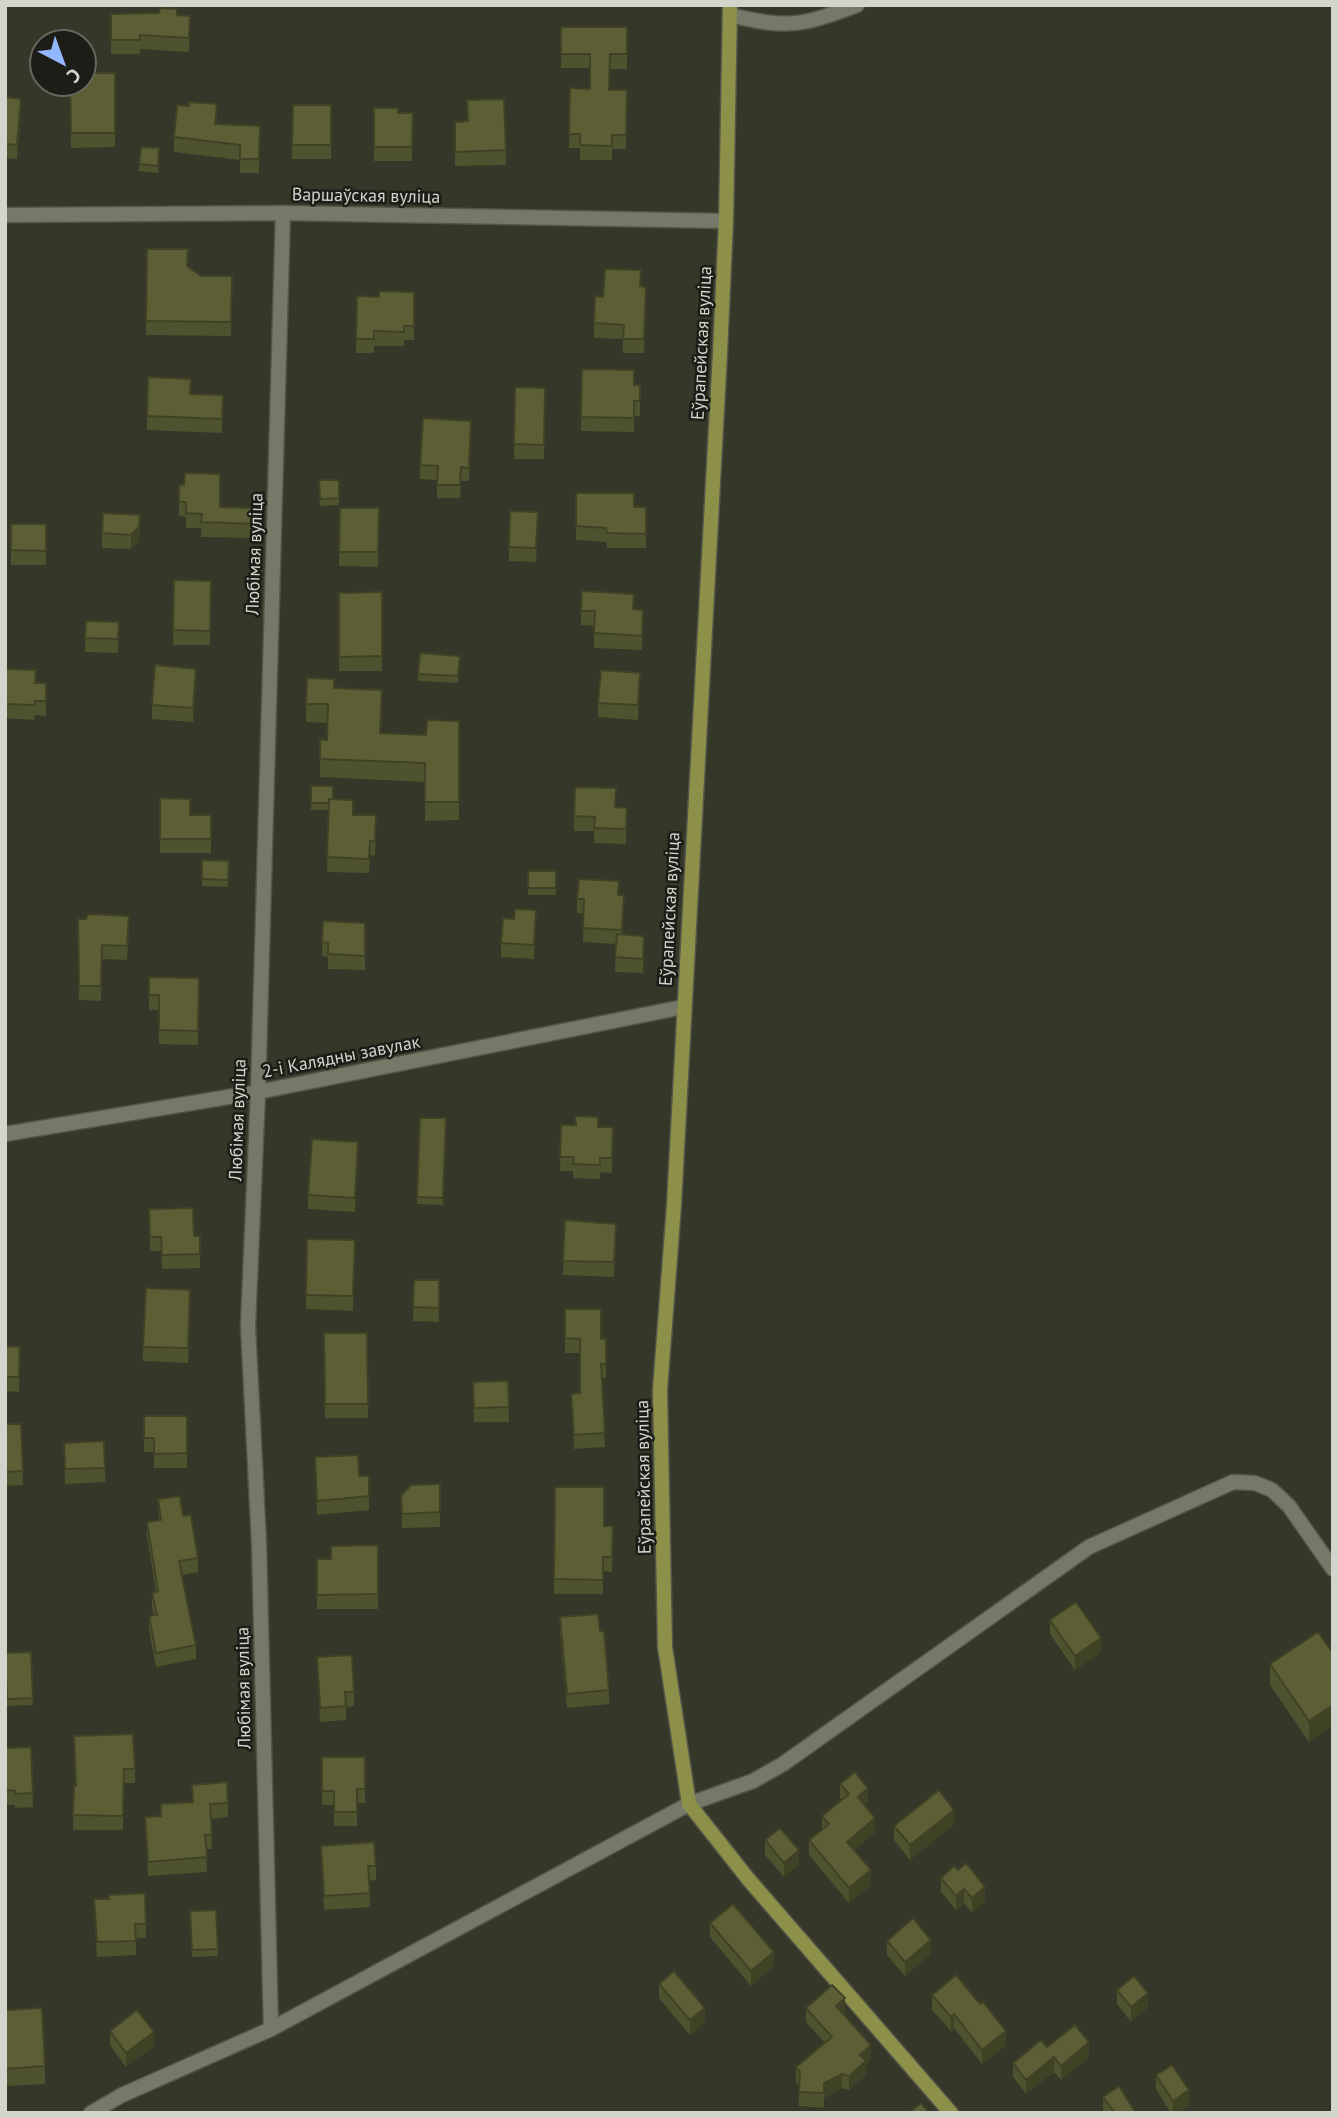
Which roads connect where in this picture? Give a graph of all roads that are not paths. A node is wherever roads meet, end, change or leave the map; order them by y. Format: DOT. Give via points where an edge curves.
graph roads {
  1 [pos="857,5"];
  2 [pos="730,10"];
  3 [pos="283,213"];
  4 [pos="5,215"];
  5 [pos="726,221"];
  6 [pos="682,1007"];
  7 [pos="258,1092"];
  8 [pos="5,1134"];
  9 [pos="1333,1569"];
  10 [pos="689,1804"];
  11 [pos="271,2029"];
  12 [pos="91,2113"];
  13 [pos="951,2113"];
  1 -- 2 [label="street" via="814,22 789,26"];
  2 -- 5 [label="street, Еўрапейская вуліца"];
  3 -- 4 [label="street, Варшаўская вуліца"];
  3 -- 5 [label="street, Варшаўская вуліца"];
  3 -- 7 [label="street, Любімая вуліца"];
  5 -- 6 [label="street, Еўрапейская вуліца"];
  6 -- 7 [label="street, 2-і Калядны завулак"];
  6 -- 10 [label="street, Еўрапейская вуліца" via="660,1390 665,1647"];
  7 -- 8 [label="street, 2-і Калядны завулак"];
  7 -- 11 [label="street, Любімая вуліца" via="248,1326 259,1543"];
  9 -- 10 [label="street" via="1289,1506 1272,1490 1233,1482 1089,1548 783,1763 753,1781"];
  10 -- 11 [label="street"];
  10 -- 13 [label="street"];
  11 -- 12 [label="street"];
}
